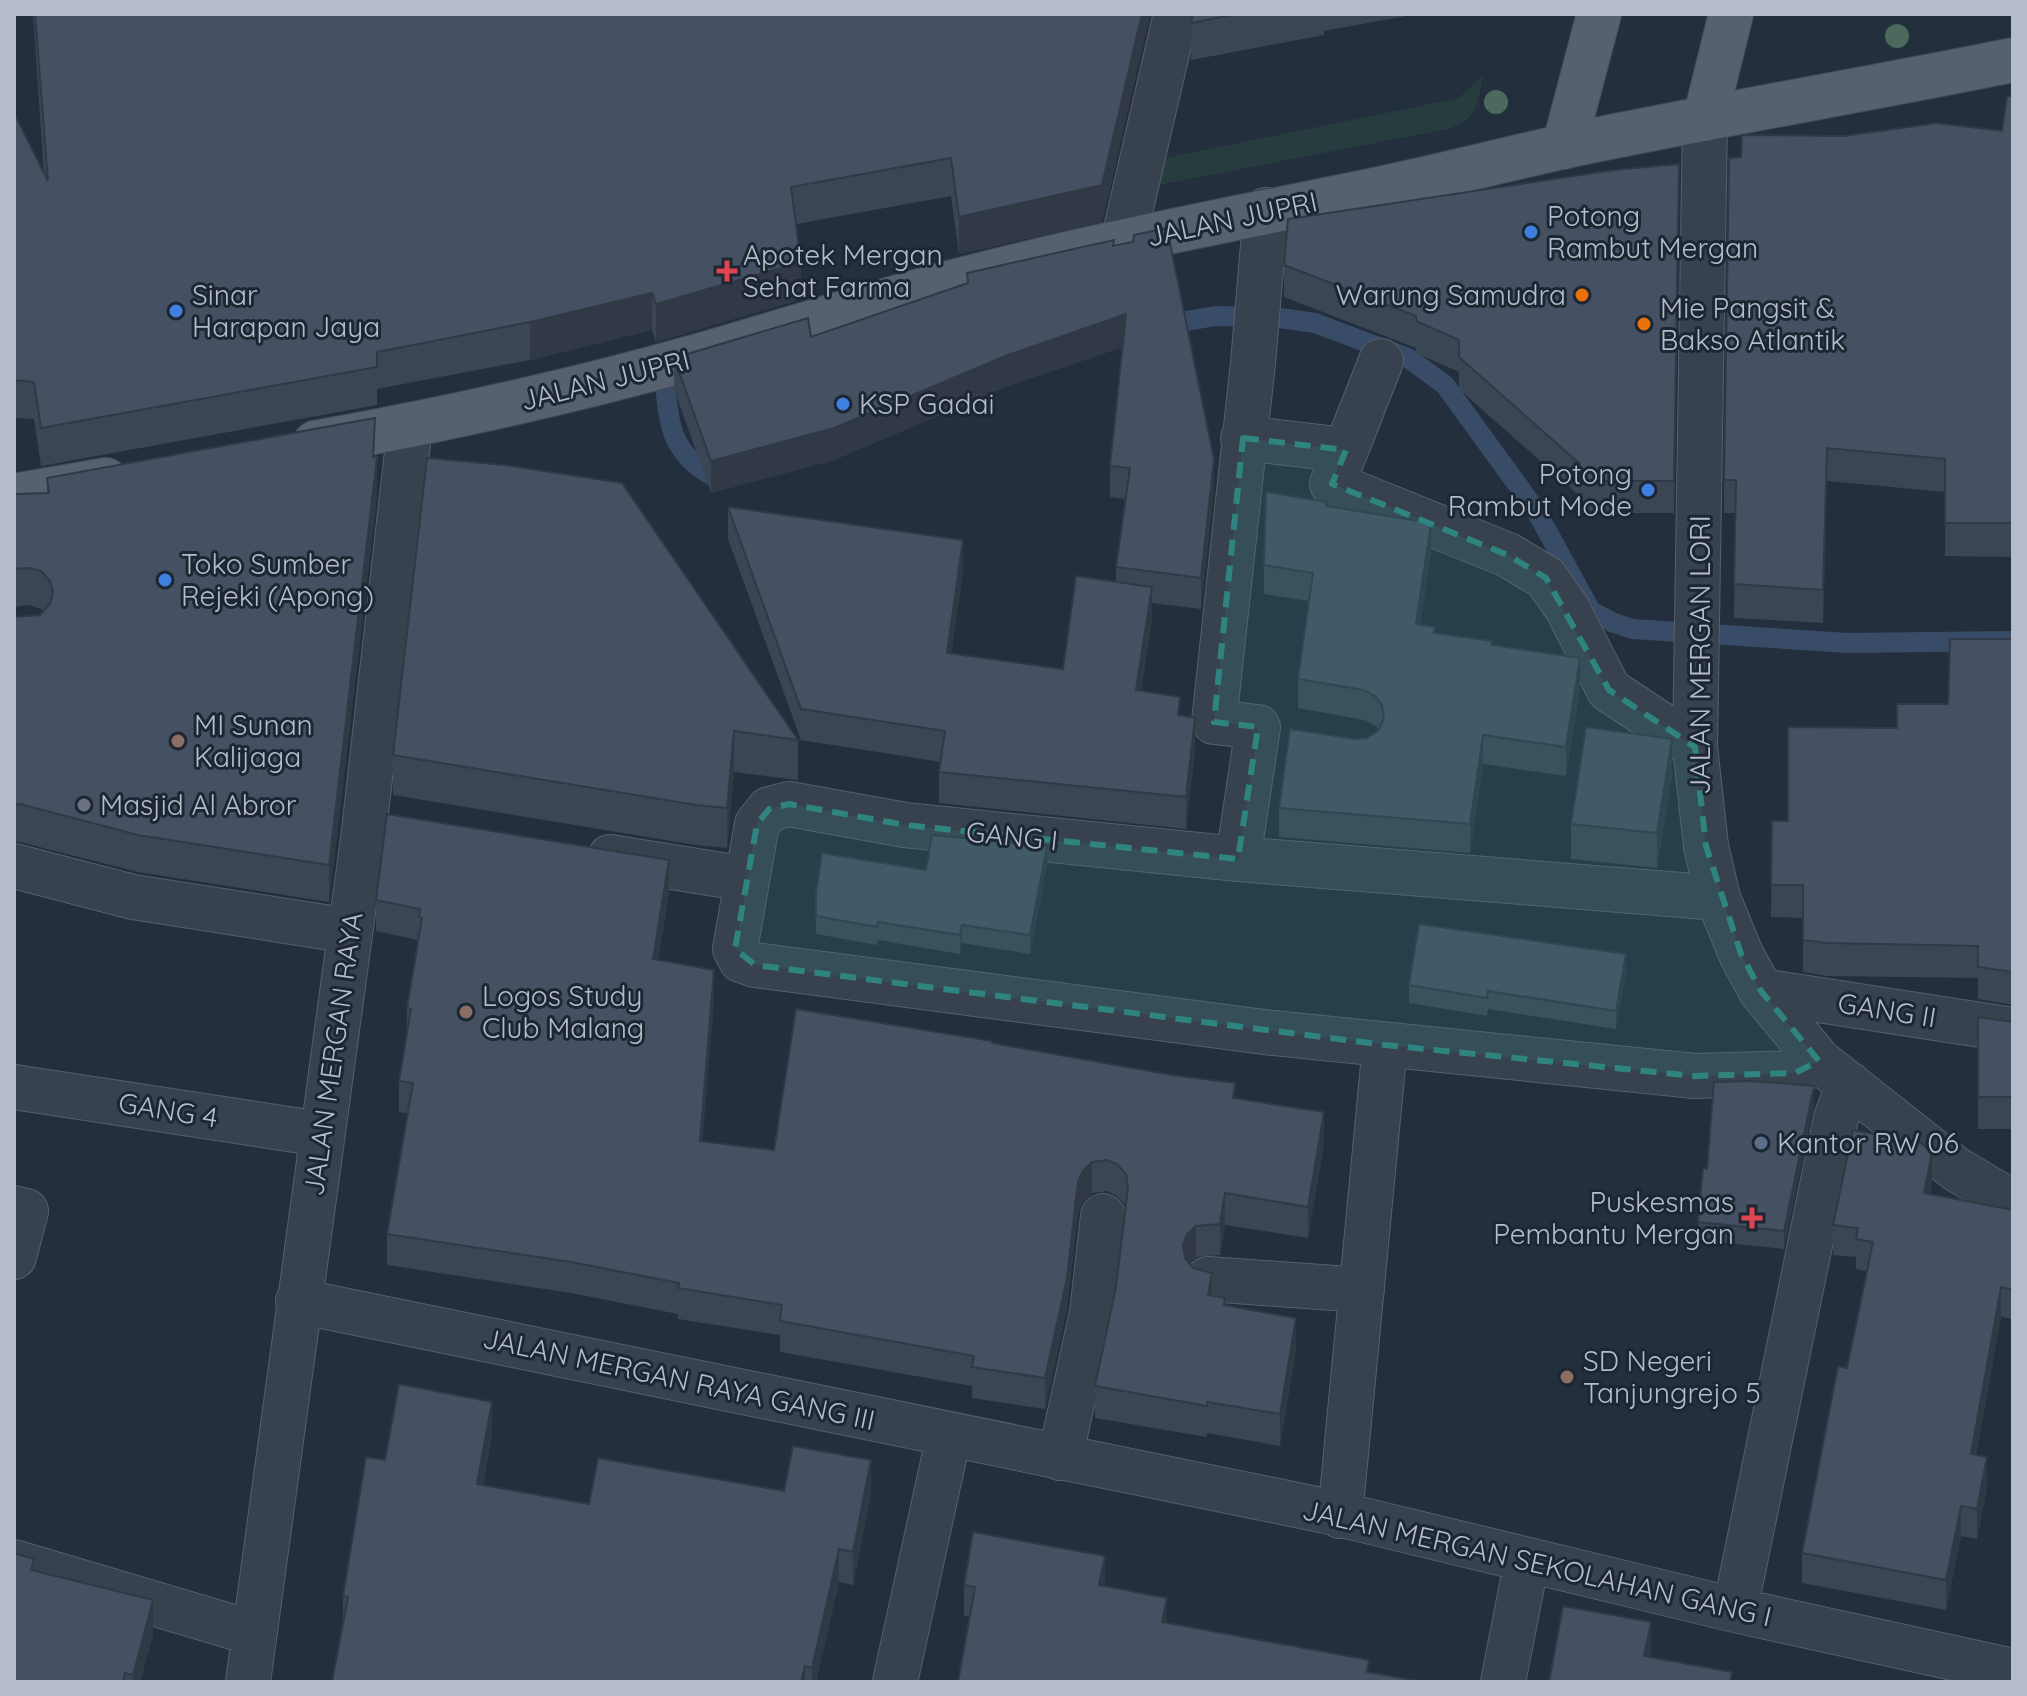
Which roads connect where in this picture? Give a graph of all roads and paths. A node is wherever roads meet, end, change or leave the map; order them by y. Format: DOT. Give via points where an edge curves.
graph roads {
  1 [pos="1176,14"];
  2 [pos="1599,14"];
  3 [pos="1731,14"];
  4 [pos="2013,60"];
  5 [pos="1705,119"];
  6 [pos="1564,147"];
  7 [pos="1266,210"];
  8 [pos="1123,242"];
  9 [pos="1381,361"];
  10 [pos="410,426"];
  11 [pos="1243,438"];
  12 [pos="273,450"];
  13 [pos="1346,450"];
  14 [pos="138,474"];
  15 [pos="14,496"];
  16 [pos="1258,727"];
  17 [pos="1301,735"];
  18 [pos="1695,747"];
  19 [pos="365,816"];
  20 [pos="411,824"];
  21 [pos="578,851"];
  22 [pos="1238,859"];
  23 [pos="14,866"];
  24 [pos="746,879"];
  25 [pos="1718,898"];
  26 [pos="350,931"];
  27 [pos="1761,991"];
  28 [pos="2013,1030"];
  29 [pos="1385,1045"];
  30 [pos="1834,1073"];
  31 [pos="14,1087"];
  32 [pos="321,1134"];
  33 [pos="2013,1203"];
  34 [pos="14,1208"];
  35 [pos="1103,1216"];
  36 [pos="14,1257"];
  37 [pos="1208,1279"];
  38 [pos="1362,1290"];
  39 [pos="298,1301"];
  40 [pos="949,1435"];
  41 [pos="1060,1458"];
  42 [pos="1340,1516"];
  43 [pos="1527,1560"];
  44 [pos="14,1562"];
  45 [pos="1735,1610"];
  46 [pos="253,1633"];
  47 [pos="2013,1671"];
  48 [pos="248,1682"];
  49 [pos="895,1682"];
  50 [pos="1503,1682"];
  1 -- 8 [label="street"];
  2 -- 6 [label="main road"];
  3 -- 5 [label="main road"];
  4 -- 5 [label="main road, JALAN JUPRI"];
  5 -- 6 [label="main road, JALAN JUPRI"];
  5 -- 18 [label="street, JALAN MERGAN LORI"];
  6 -- 7 [label="main road, JALAN JUPRI"];
  7 -- 8 [label="main road, JALAN JUPRI"];
  7 -- 11 [label="street"];
  8 -- 10 [label="main road, JALAN JUPRI" via="936,286 686,360"];
  9 -- 13 [label="street"];
  10 -- 12 [label="main road, JALAN JUPRI"];
  10 -- 19 [label="street, JALAN MERGAN RAYA"];
  11 -- 13 [label="street"];
  11 -- 16 [label="street" via="1214,722"];
  13 -- 18 [label="street" via="1332,484 1508,555 1546,578 1609,690"];
  14 -- 15 [label="main road"];
  16 -- 17 [label="street"];
  16 -- 22 [label="street"];
  18 -- 25 [label="street, JALAN MERGAN LORI" via="1706,846"];
  19 -- 20 [label="street"];
  19 -- 26 [label="street, JALAN MERGAN RAYA"];
  21 -- 24 [label="street"];
  22 -- 24 [label="street, GANG I" via="905,825 789,804 769,809 757,824"];
  22 -- 25 [label="street, GANG I"];
  23 -- 26 [label="street" via="133,897"];
  24 -- 29 [label="street, GANG I" via="735,949 741,960 755,965"];
  25 -- 27 [label="street, JALAN MERGAN LORI"];
  26 -- 32 [label="street, JALAN MERGAN RAYA"];
  27 -- 28 [label="street, GANG II"];
  27 -- 30 [label="street, JALAN MERGAN LORI"];
  29 -- 30 [label="street" via="1695,1076"];
  29 -- 38 [label="street"];
  30 -- 33 [label="street, JALAN MERGAN LORI" via="1956,1169"];
  30 -- 45 [label="street" via="1836,1118"];
  31 -- 32 [label="street, GANG 4"];
  32 -- 39 [label="street, JALAN MERGAN RAYA"];
  34 -- 36 [label="street" via="26,1211"];
  35 -- 41 [label="street" via="1092,1313"];
  37 -- 38 [label="street"];
  38 -- 42 [label="street"];
  39 -- 40 [label="street, JALAN MERGAN RAYA GANG III"];
  39 -- 46 [label="street, JALAN MERGAN RAYA"];
  40 -- 41 [label="street, JALAN MERGAN RAYA GANG III"];
  40 -- 49 [label="street"];
  41 -- 42 [label="street, JALAN MERGAN SEKOLAHAN GANG I"];
  42 -- 43 [label="street, JALAN MERGAN SEKOLAHAN GANG I"];
  43 -- 45 [label="street, JALAN MERGAN SEKOLAHAN GANG I"];
  43 -- 50 [label="street"];
  44 -- 46 [label="street"];
  45 -- 47 [label="street, JALAN MERGAN SEKOLAHAN GANG I"];
  46 -- 48 [label="street, JALAN MERGAN RAYA"];
}
